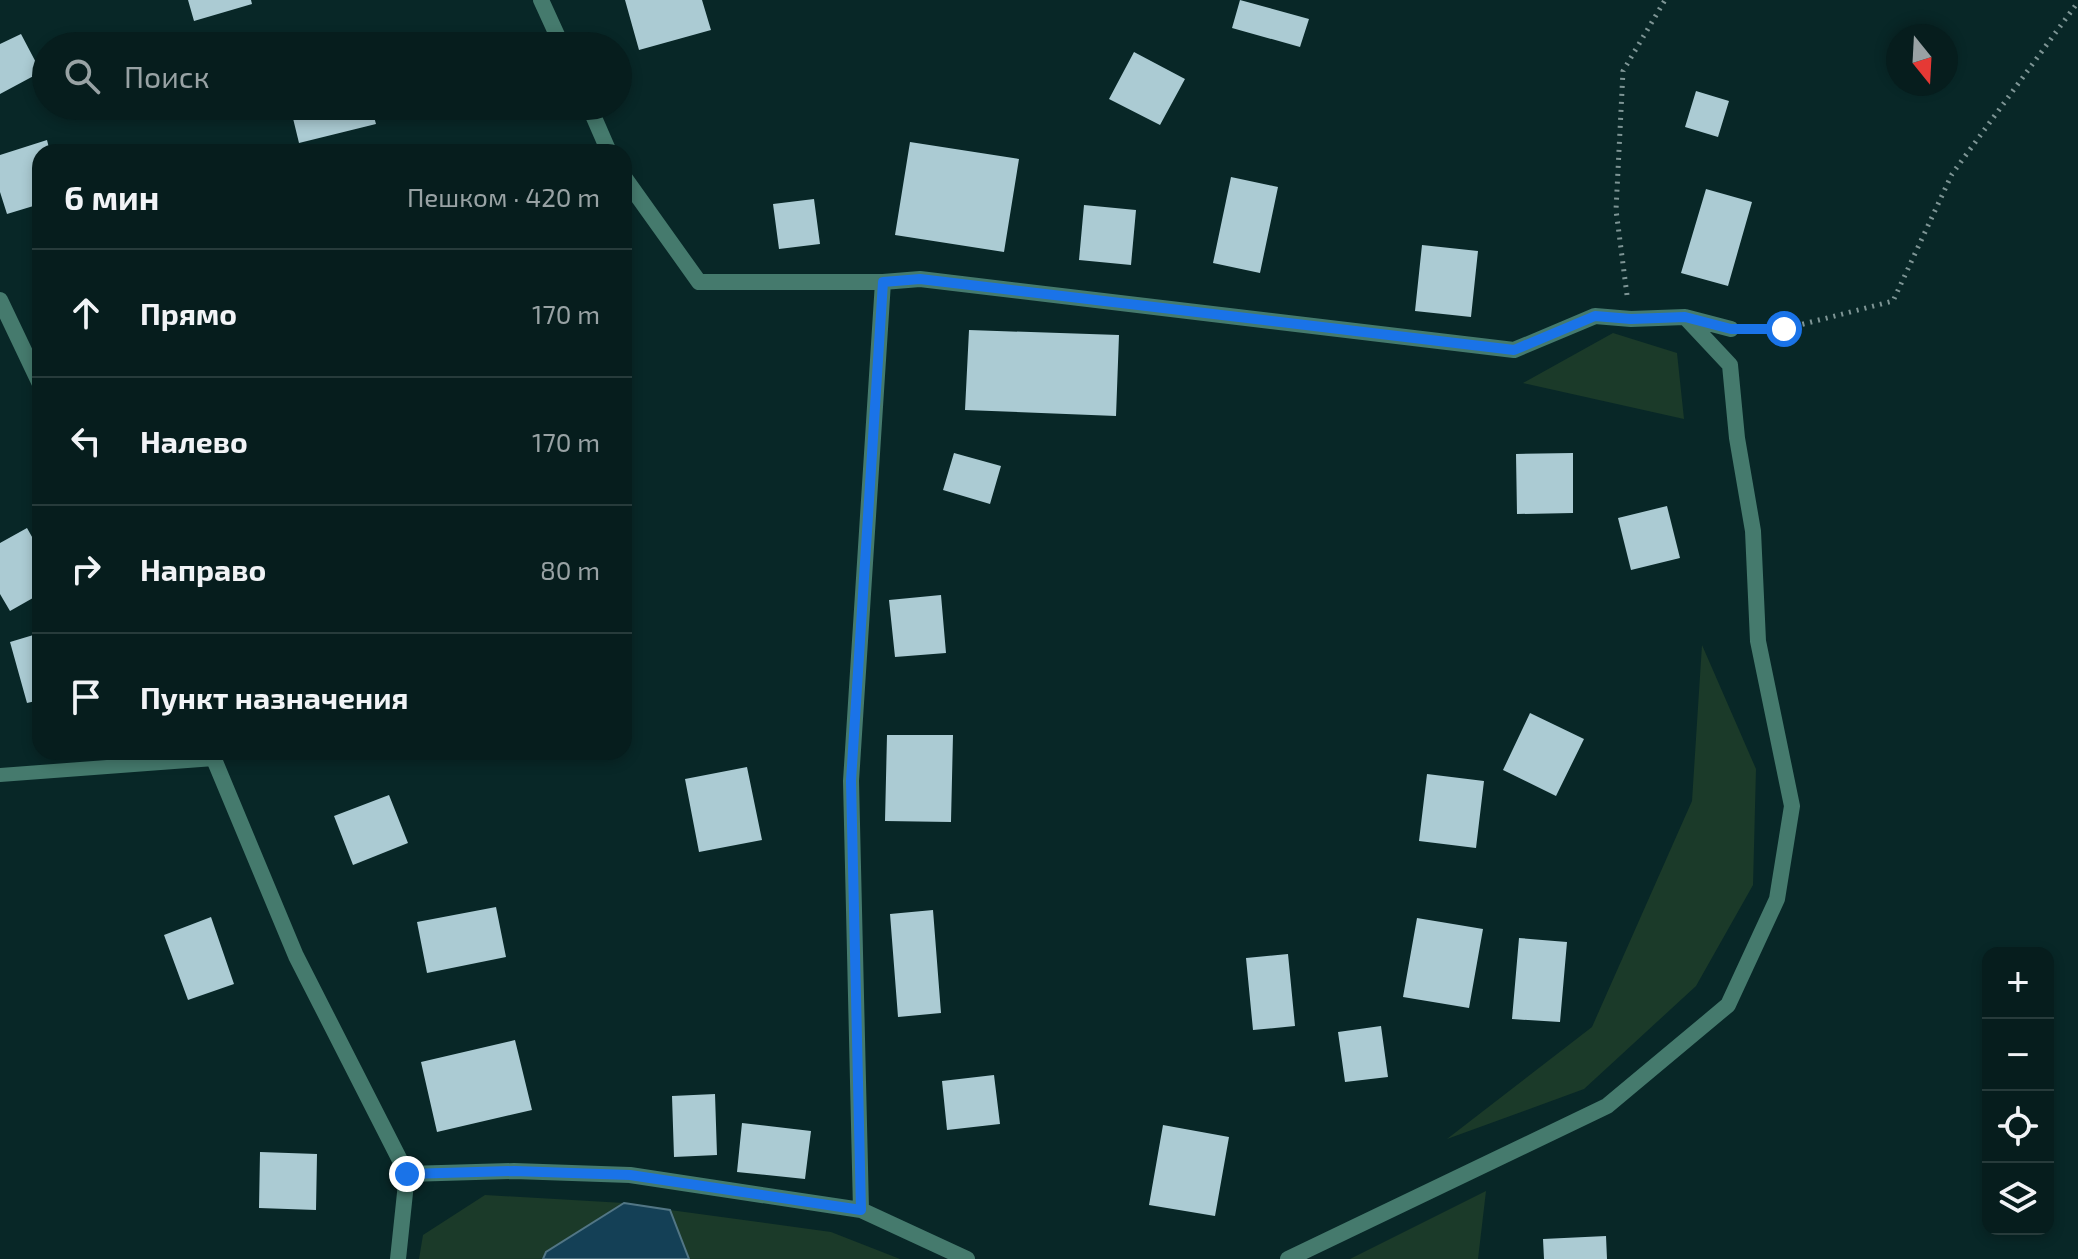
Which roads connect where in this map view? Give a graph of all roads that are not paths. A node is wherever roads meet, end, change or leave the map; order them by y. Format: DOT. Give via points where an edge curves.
graph roads {
  1 [pos="541,0"];
  2 [pos="556,32"];
  3 [pos="595,120"];
  4 [pos="606,144"];
  5 [pos="632,188"];
  6 [pos="883,282"];
  7 [pos="0,300"];
  8 [pos="1685,317"];
  9 [pos="1731,329"];
  10 [pos="32,367"];
  11 [pos="168,760"];
  12 [pos="215,760"];
  13 [pos="0,775"];
  14 [pos="407,1174"];
  15 [pos="861,1210"];
  16 [pos="398,1259"];
  17 [pos="967,1259"];
  18 [pos="1288,1259"];
  1 -- 2 [label="street"];
  3 -- 4 [label="street"];
  5 -- 6 [label="street" via="699,282"];
  6 -- 8 [label="street" via="920,279 1514,350 1595,316"];
  6 -- 15 [label="street" via="851,781"];
  7 -- 10 [label="street"];
  8 -- 9 [label="street"];
  8 -- 18 [label="street" via="1730,365 1753,531 1758,641 1792,806 1777,899 1728,1005 1607,1106"];
  11 -- 13 [label="lane"];
  12 -- 14 [label="street" via="296,956"];
  14 -- 15 [label="street" via="630,1175"];
  14 -- 16 [label="street"];
  15 -- 17 [label="street"];
}
